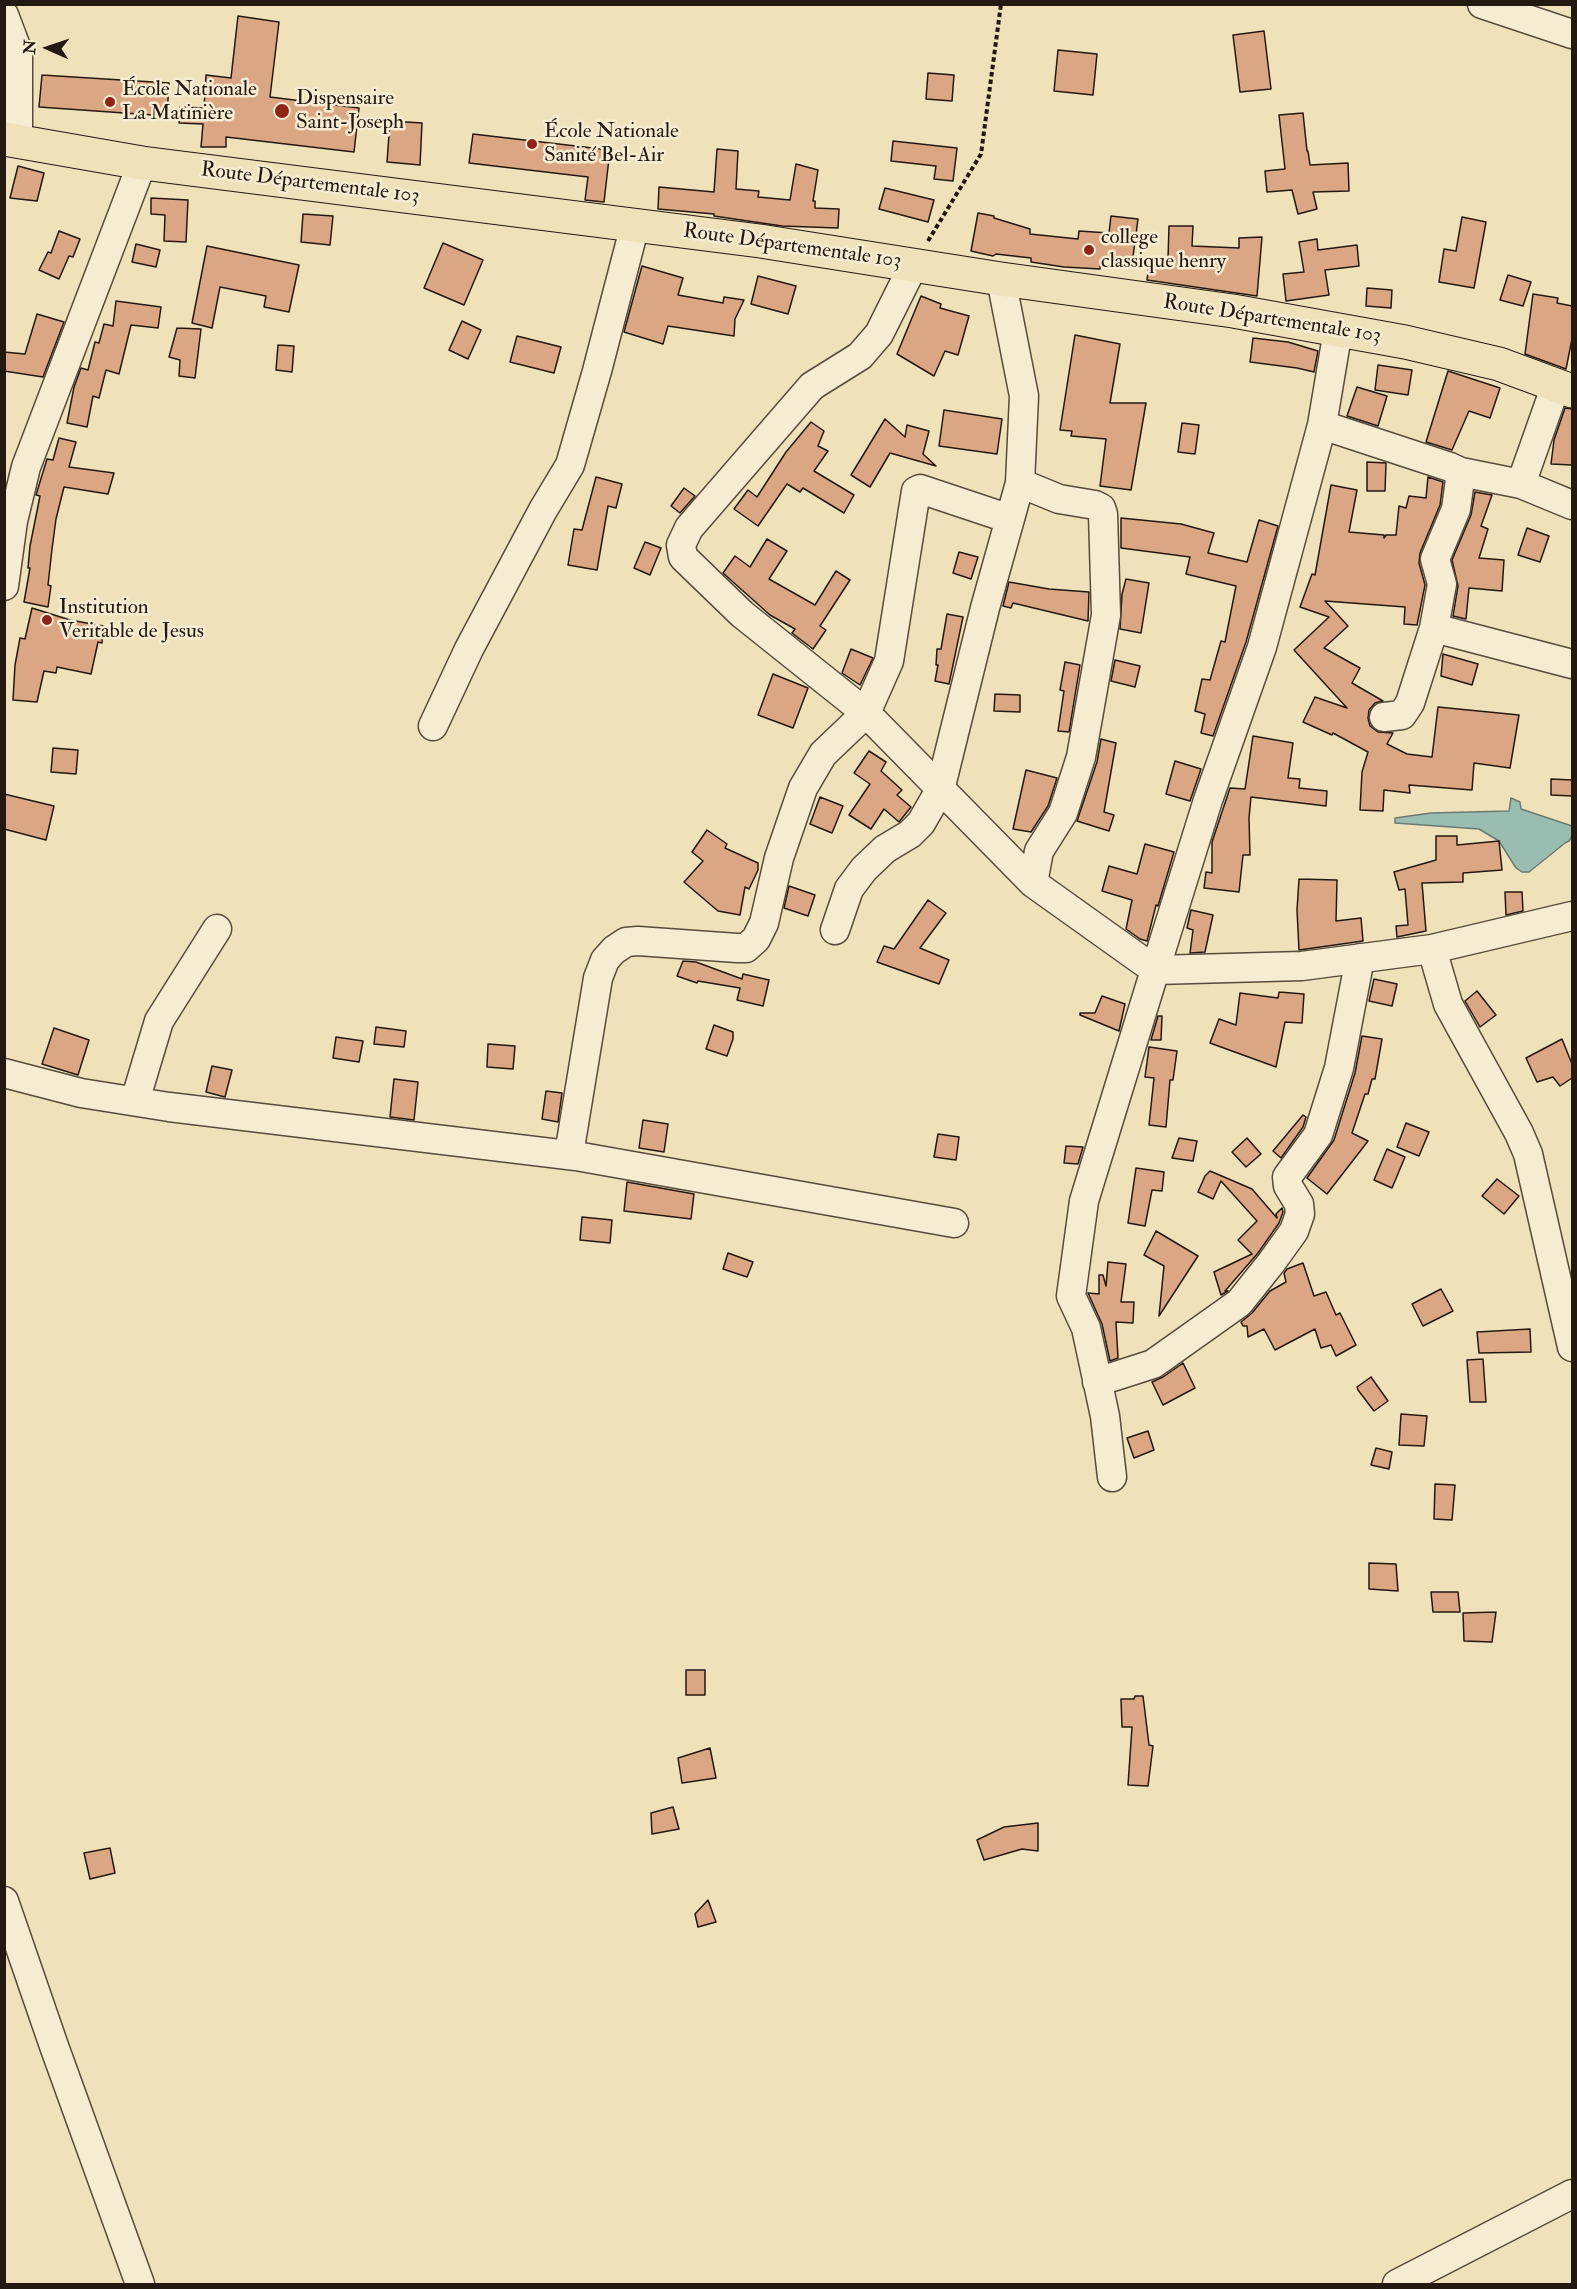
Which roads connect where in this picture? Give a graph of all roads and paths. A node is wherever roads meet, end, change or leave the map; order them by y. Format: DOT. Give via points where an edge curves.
graph roads {
  1 [pos="24,4"];
  2 [pos="1000,4"];
  3 [pos="1482,4"];
  4 [pos="4,15"];
  5 [pos="1572,34"];
  6 [pos="18,52"];
  7 [pos="11,140"];
  8 [pos="142,163"];
  9 [pos="635,225"];
  10 [pos="914,264"];
  11 [pos="1000,279"];
  12 [pos="1338,330"];
  13 [pos="1564,388"];
  14 [pos="1322,425"];
  15 [pos="1461,472"];
  16 [pos="1020,483"];
  17 [pos="1521,484"];
  18 [pos="1572,505"];
  19 [pos="1010,519"];
  20 [pos="4,586"];
  21 [pos="1434,628"];
  22 [pos="1572,664"];
  23 [pos="866,713"];
  24 [pos="1384,717"];
  25 [pos="433,726"];
  26 [pos="940,790"];
  27 [pos="1033,883"];
  28 [pos="1572,915"];
  29 [pos="217,929"];
  30 [pos="835,930"];
  31 [pos="1432,949"];
  32 [pos="1360,958"];
  33 [pos="1155,970"];
  34 [pos="4,1073"];
  35 [pos="135,1101"];
  36 [pos="569,1154"];
  37 [pos="954,1223"];
  38 [pos="1572,1347"];
  39 [pos="1097,1382"];
  40 [pos="1112,1477"];
  41 [pos="4,1901"];
  42 [pos="1572,2194"];
  43 [pos="140,2284"];
  44 [pos="1397,2284"];
  1 -- 6 [label="street"];
  2 -- 10 [label="path" via="981,154"];
  3 -- 5 [label="street"];
  4 -- 6 [label="street"];
  6 -- 7 [label="street"];
  7 -- 8 [label="main road, Route Départementale 103"];
  8 -- 9 [label="main road, Route Départementale 103"];
  8 -- 20 [label="street" via="26,467"];
  9 -- 10 [label="main road, Route Départementale 103"];
  9 -- 25 [label="street" via="570,465 470,649"];
  10 -- 11 [label="main road, Route Départementale 103"];
  10 -- 23 [label="street" via="879,334 860,356 812,386 689,528 681,545 683,557 742,614"];
  11 -- 12 [label="main road, Route Départementale 103" via="1233,311"];
  11 -- 16 [label="street" via="1024,396"];
  12 -- 13 [label="main road, Route Départementale 103" via="1499,364"];
  12 -- 14 [label="street"];
  13 -- 17 [label="street"];
  14 -- 15 [label="street"];
  14 -- 33 [label="street" via="1262,647 1208,800"];
  15 -- 17 [label="street"];
  15 -- 21 [label="street" via="1456,509 1435,559 1442,584"];
  16 -- 19 [label="street"];
  16 -- 27 [label="street" via="1059,499 1095,505 1103,514 1106,615 1081,757 1063,813 1039,851"];
  17 -- 18 [label="street"];
  19 -- 23 [label="street" via="920,489 916,491 889,661"];
  19 -- 26 [label="street"];
  21 -- 22 [label="street"];
  21 -- 24 [label="street" via="1406,710 1402,715"];
  23 -- 26 [label="street"];
  23 -- 36 [label="street" via="823,754 802,788 756,939 746,948 626,942 605,960 598,978"];
  26 -- 27 [label="street"];
  26 -- 30 [label="street" via="921,823 885,849 849,889"];
  27 -- 33 [label="street"];
  28 -- 31 [label="street"];
  29 -- 35 [label="street" via="159,1021"];
  31 -- 32 [label="street"];
  31 -- 38 [label="street" via="1448,1004 1528,1154"];
  32 -- 33 [label="street" via="1302,966"];
  32 -- 39 [label="street" via="1339,1068 1318,1135 1287,1178 1299,1204 1294,1231 1239,1303 1153,1364"];
  33 -- 39 [label="street" via="1084,1201 1071,1296 1086,1328"];
  34 -- 35 [label="street" via="81,1093"];
  35 -- 36 [label="street"];
  36 -- 37 [label="street"];
  39 -- 40 [label="street"];
  41 -- 43 [label="street"];
  42 -- 44 [label="street"];
}
